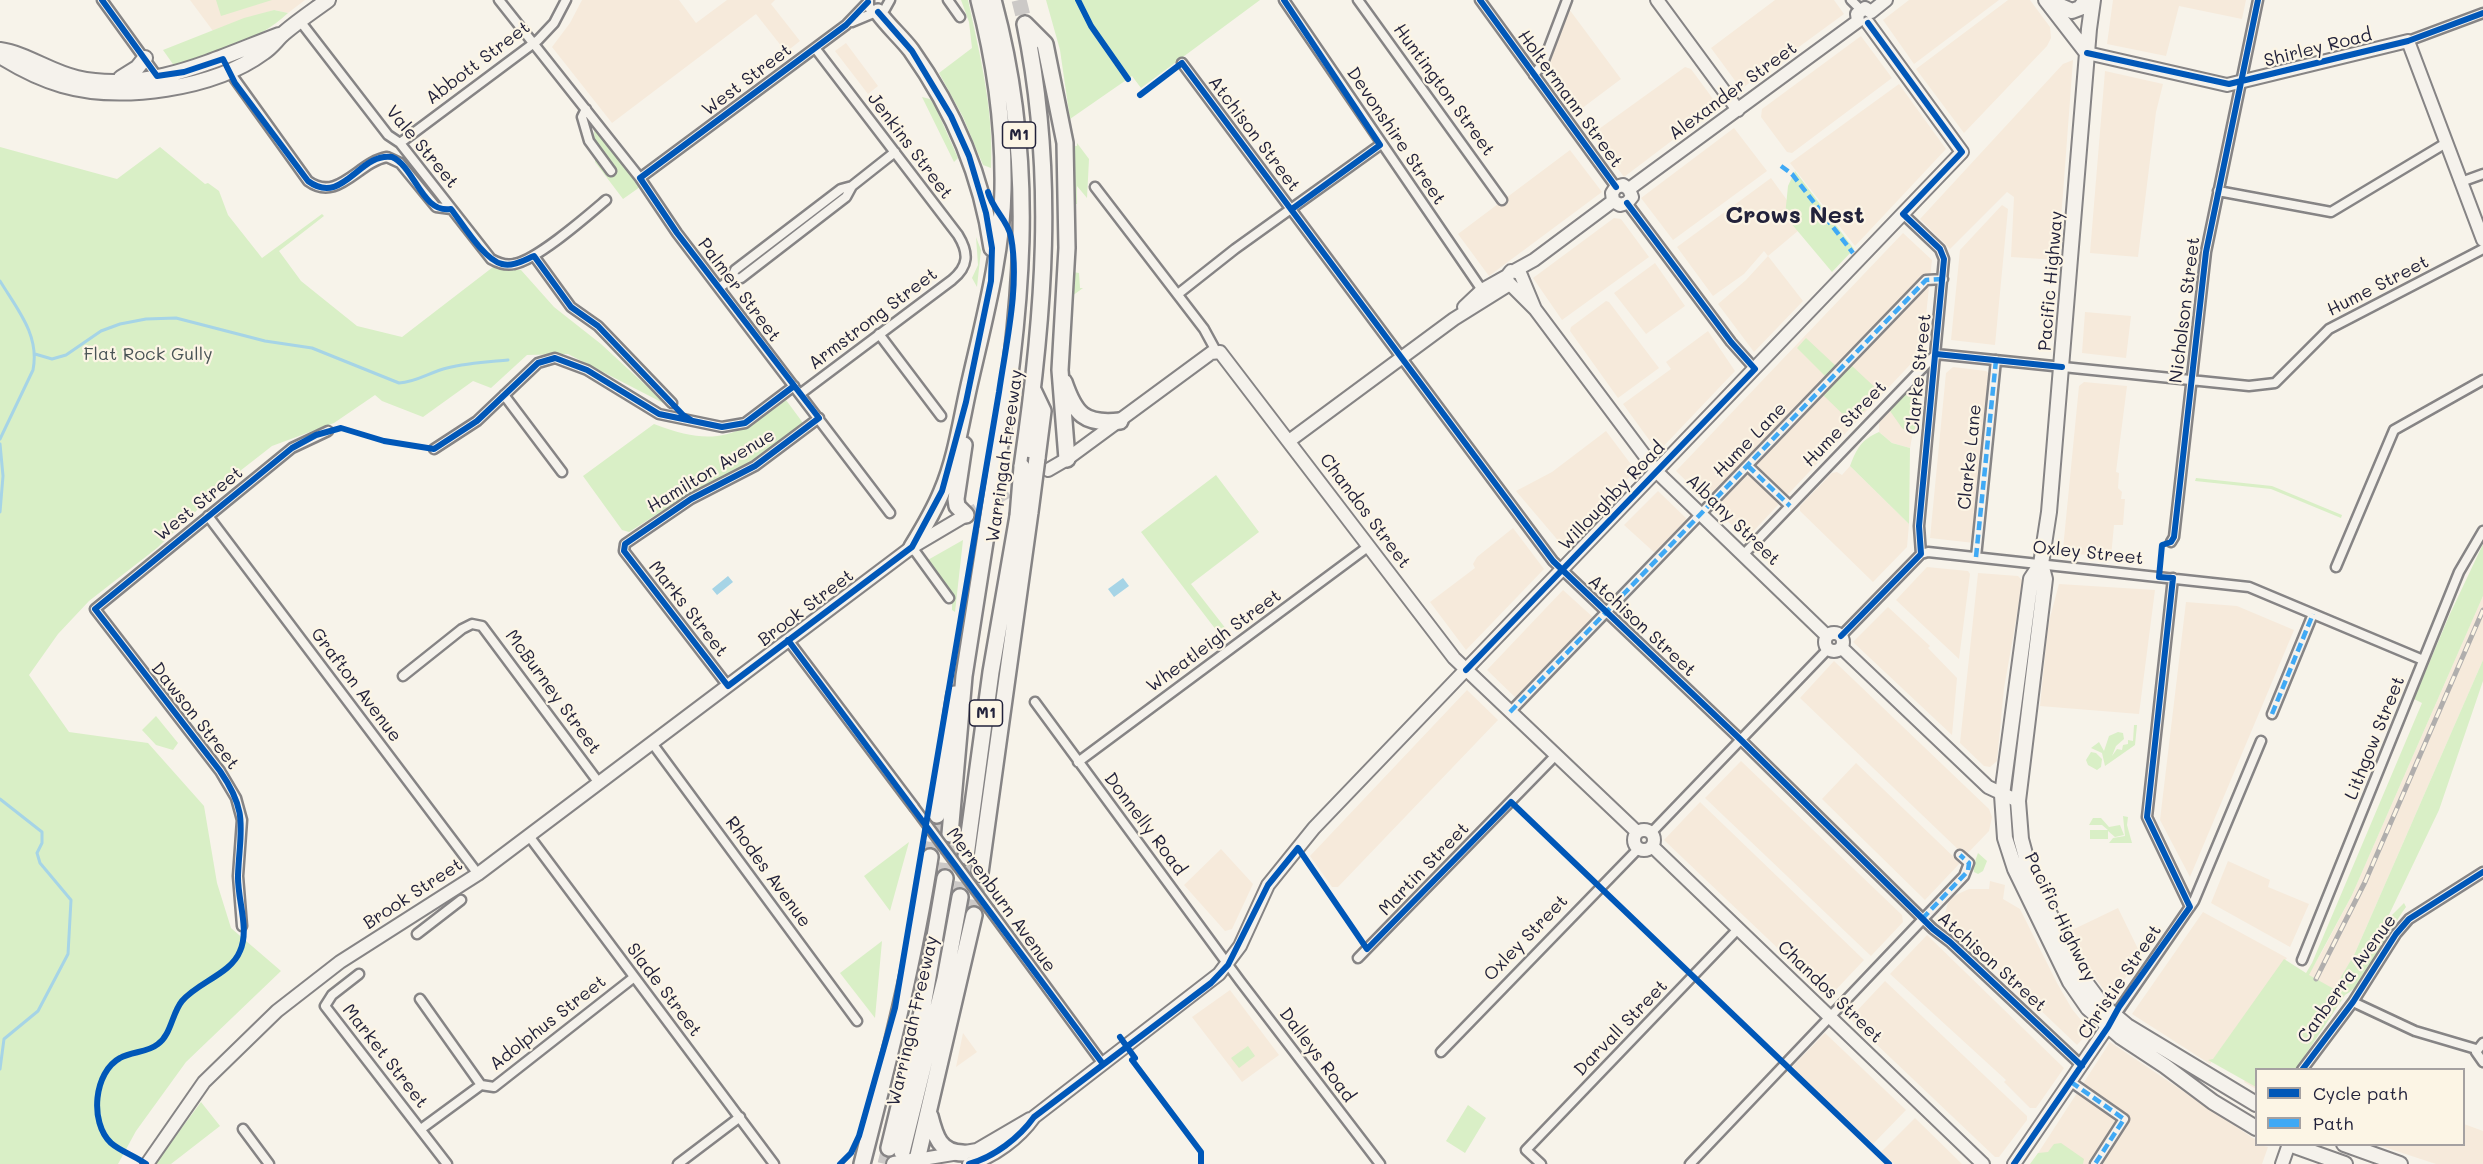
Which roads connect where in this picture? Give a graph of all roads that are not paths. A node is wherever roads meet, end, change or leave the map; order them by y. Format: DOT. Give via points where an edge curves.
graph roads {
  1 [pos="102,0"];
  2 [pos="328,0"];
  3 [pos="498,0"];
  4 [pos="566,0"];
  5 [pos="948,0"];
  6 [pos="979,0"];
  7 [pos="993,0"];
  8 [pos="1284,0"];
  9 [pos="1358,0"];
  10 [pos="1480,0"];
  11 [pos="1567,0"];
  12 [pos="1657,0"];
  13 [pos="1886,0"];
  14 [pos="2046,0"];
  15 [pos="2086,0"];
  16 [pos="2093,0"];
  17 [pos="2258,0"];
  18 [pos="879,4"];
  19 [pos="1862,13"];
  20 [pos="2483,14"];
  21 [pos="960,16"];
  22 [pos="300,21"];
  23 [pos="2408,41"];
  24 [pos="533,44"];
  25 [pos="815,48"];
  26 [pos="0,50"];
  27 [pos="2087,53"];
  28 [pos="0,56"];
  29 [pos="145,58"];
  30 [pos="1182,63"];
  31 [pos="226,65"];
  32 [pos="1534,75"];
  33 [pos="116,80"];
  34 [pos="161,82"];
  35 [pos="2242,82"];
  36 [pos="586,108"];
  37 [pos="1738,110"];
  38 [pos="400,143"];
  39 [pos="2446,143"];
  40 [pos="1380,145"];
  41 [pos="895,152"];
  42 [pos="611,171"];
  43 [pos="2483,174"];
  44 [pos="640,178"];
  45 [pos="2461,182"];
  46 [pos="1095,187"];
  47 [pos="1616,187"];
  48 [pos="1629,189"];
  49 [pos="2218,191"];
  50 [pos="606,200"];
  51 [pos="1502,200"];
  52 [pos="1613,201"];
  53 [pos="1627,203"];
  54 [pos="451,208"];
  55 [pos="1292,209"];
  56 [pos="1903,214"];
  57 [pos="2483,240"];
  58 [pos="2483,249"];
  59 [pos="534,256"];
  60 [pos="965,268"];
  61 [pos="1515,279"];
  62 [pos="1943,279"];
  63 [pos="991,281"];
  64 [pos="719,288"];
  65 [pos="1482,290"];
  66 [pos="1178,294"];
  67 [pos="1454,319"];
  68 [pos="879,334"];
  69 [pos="1216,351"];
  70 [pos="1936,354"];
  71 [pos="1401,358"];
  72 [pos="1996,360"];
  73 [pos="2062,367"];
  74 [pos="1755,369"];
  75 [pos="1060,370"];
  76 [pos="2192,378"];
  77 [pos="2483,380"];
  78 [pos="794,386"];
  79 [pos="1034,390"];
  80 [pos="800,394"];
  81 [pos="504,395"];
  82 [pos="966,402"];
  83 [pos="672,403"];
  84 [pos="941,416"];
  85 [pos="819,418"];
  86 [pos="1120,421"];
  87 [pos="328,431"];
  88 [pos="1289,441"];
  89 [pos="434,449"];
  90 [pos="1067,459"];
  91 [pos="1748,466"];
  92 [pos="1048,470"];
  93 [pos="562,472"];
  94 [pos="1657,472"];
  95 [pos="1790,506"];
  96 [pos="890,513"];
  97 [pos="1024,514"];
  98 [pos="1701,514"];
  99 [pos="966,515"];
  100 [pos="208,516"];
  101 [pos="2483,531"];
  102 [pos="2171,542"];
  103 [pos="1369,546"];
  104 [pos="912,547"];
  105 [pos="624,551"];
  106 [pos="1921,554"];
  107 [pos="1743,555"];
  108 [pos="1976,557"];
  109 [pos="2041,564"];
  110 [pos="2336,567"];
  111 [pos="1562,571"];
  112 [pos="2173,578"];
  113 [pos="949,598"];
  114 [pos="94,609"];
  115 [pos="1608,613"];
  116 [pos="2313,614"];
  117 [pos="788,640"];
  118 [pos="1828,642"];
  119 [pos="1841,642"];
  120 [pos="2423,660"];
  121 [pos="1466,670"];
  122 [pos="403,676"];
  123 [pos="964,676"];
  124 [pos="728,686"];
  125 [pos="1035,702"];
  126 [pos="1510,712"];
  127 [pos="2272,714"];
  128 [pos="1740,740"];
  129 [pos="2260,741"];
  130 [pos="651,743"];
  131 [pos="1555,756"];
  132 [pos="1078,762"];
  133 [pos="599,783"];
  134 [pos="2002,795"];
  135 [pos="2018,801"];
  136 [pos="937,815"];
  137 [pos="1637,832"];
  138 [pos="1651,833"];
  139 [pos="950,834"];
  140 [pos="529,836"];
  141 [pos="1652,846"];
  142 [pos="1638,849"];
  143 [pos="1960,855"];
  144 [pos="966,856"];
  145 [pos="930,857"];
  146 [pos="2483,872"];
  147 [pos="980,873"];
  148 [pos="478,874"];
  149 [pos="945,878"];
  150 [pos="960,897"];
  151 [pos="461,900"];
  152 [pos="428,906"];
  153 [pos="2190,907"];
  154 [pos="974,915"];
  155 [pos="435,919"];
  156 [pos="1922,919"];
  157 [pos="242,926"];
  158 [pos="1738,929"];
  159 [pos="417,933"];
  160 [pos="1358,958"];
  161 [pos="2302,960"];
  162 [pos="1228,965"];
  163 [pos="359,974"];
  164 [pos="633,978"];
  165 [pos="420,999"];
  166 [pos="2353,1002"];
  167 [pos="1830,1018"];
  168 [pos="857,1021"];
  169 [pos="2111,1022"];
  170 [pos="2480,1046"];
  171 [pos="1441,1052"];
  172 [pos="2309,1059"];
  173 [pos="2483,1062"];
  174 [pos="1103,1064"];
  175 [pos="2319,1064"];
  176 [pos="2082,1065"];
  177 [pos="2303,1068"];
  178 [pos="2070,1082"];
  179 [pos="481,1084"];
  180 [pos="2255,1103"];
  181 [pos="929,1113"];
  182 [pos="740,1117"];
  183 [pos="2255,1127"];
  184 [pos="243,1129"];
  185 [pos="421,1129"];
  186 [pos="2289,1146"];
  187 [pos="2292,1146"];
  188 [pos="2350,1146"];
  189 [pos="895,1155"];
  190 [pos="987,1156"];
  191 [pos="966,1159"];
  192 [pos="916,1162"];
  193 [pos="147,1164"];
  194 [pos="269,1164"];
  195 [pos="447,1164"];
  196 [pos="678,1164"];
  197 [pos="774,1164"];
  198 [pos="862,1164"];
  199 [pos="1380,1164"];
  200 [pos="1541,1164"];
  201 [pos="1690,1164"];
  202 [pos="1983,1164"];
  203 [pos="2014,1164"];
  204 [pos="2095,1164"];
  205 [pos="2282,1164"];
  206 [pos="2345,1164"];
  207 [pos="2400,1164"];
  1 -- 29 [label="street"];
  2 -- 22 [label="main road"];
  3 -- 24 [label="street, Palmer Street"];
  4 -- 24 [label="street, Abbott Street" via="554,23"];
  5 -- 21 [label="street"];
  6 -- 63 [label="highway" via="996,83 1003,189"];
  7 -- 123 [label="highway, Warringah Freeway / M1, bridge" via="1017,113 1023,208 1019,309"];
  8 -- 40 [label="street, Devonshire Street"];
  9 -- 51 [label="street, Huntington Street"];
  10 -- 32 [label="street, Holtermann Street"];
  11 -- 32 [label="street" via="1543,63"];
  12 -- 37 [label="main road"];
  13 -- 19 [label="main road, Alexander Street"];
  14 -- 15 [label="main road" via="2072,11"];
  14 -- 27 [label="main road"];
  16 -- 27 [label="main road, Pacific Highway"];
  17 -- 35 [label="street, Nicholson Street"];
  18 -- 25 [label="street, West Street"];
  18 -- 63 [label="highway" via="931,81 969,156 990,232"];
  19 -- 37 [label="main road, Alexander Street"];
  19 -- 56 [label="main road, Willoughby Road" via="1962,152"];
  20 -- 23 [label="street, Shirley Road"];
  22 -- 31 [label="main road" via="265,52"];
  22 -- 38 [label="street, Vale Street" via="388,135"];
  23 -- 35 [label="main road, Shirley Road"];
  23 -- 39 [label="main road"];
  24 -- 36 [label="street, Palmer Street"];
  24 -- 38 [label="street, Abbott Street"];
  25 -- 41 [label="street, Jenkins Street"];
  25 -- 44 [label="street, West Street"];
  26 -- 33 [label="main road" via="76,78"];
  27 -- 35 [label="main road, Shirley Road" via="2227,85"];
  27 -- 73 [label="main road, Pacific Highway"];
  28 -- 34 [label="main road" via="78,88 117,91"];
  29 -- 33 [label="main road" via="137,68"];
  29 -- 34 [label="street"];
  30 -- 55 [label="street, Atchison Street"];
  31 -- 34 [label="main road" via="189,84"];
  31 -- 54 [label="street" via="316,187 335,187 387,157 400,163 436,207"];
  32 -- 47 [label="street, Holtermann Street"];
  33 -- 34 [label="main road"];
  35 -- 49 [label="street, Nicholson Street"];
  36 -- 42 [label="street" via="582,117 589,141"];
  36 -- 44 [label="street, Palmer Street"];
  37 -- 48 [label="main road, Alexander Street"];
  38 -- 54 [label="street, Vale Street"];
  39 -- 45 [label="main road"];
  39 -- 49 [label="street" via="2331,212"];
  40 -- 55 [label="street"];
  40 -- 65 [label="street, Devonshire Street"];
  41 -- 60 [label="street, Jenkins Street" via="963,243"];
  41 -- 64 [label="street" via="735,270"];
  43 -- 45 [label="street"];
  44 -- 64 [label="street, Palmer Street"];
  45 -- 57 [label="main road"];
  46 -- 66 [label="street, Chandos Street"];
  47 -- 48 [label="main road" via="1623,185"];
  47 -- 52 [label="main road"];
  48 -- 53 [label="main road" via="1632,197"];
  49 -- 76 [label="street, Nicholson Street" via="2206,252"];
  50 -- 59 [label="street"];
  52 -- 53 [label="main road"];
  52 -- 61 [label="main road" via="1534,260"];
  53 -- 74 [label="street"];
  54 -- 59 [label="street, Vale Street" via="491,259 514,264"];
  55 -- 66 [label="street"];
  55 -- 71 [label="street, Atchison Street"];
  56 -- 62 [label="street, Clarke Street" via="1942,252"];
  56 -- 74 [label="main road, Willoughby Road"];
  58 -- 76 [label="street, Hume Street" via="2329,329 2281,380 2270,386"];
  59 -- 83 [label="street" via="572,307 598,326"];
  60 -- 68 [label="street, Armstrong Street"];
  61 -- 65 [label="main road"];
  61 -- 67 [label="main road"];
  61 -- 94 [label="main road, Albany Street"];
  62 -- 70 [label="street, Clarke Street"];
  62 -- 91 [label="street, Hume Lane" via="1926,280"];
  63 -- 82 [label="highway"];
  64 -- 78 [label="street, Palmer Street"];
  65 -- 67 [label="main road"];
  66 -- 69 [label="street, Chandos Street"];
  67 -- 71 [label="main road"];
  68 -- 80 [label="street, Armstrong Street"];
  68 -- 84 [label="street"];
  69 -- 86 [label="main road"];
  69 -- 88 [label="main road, Chandos Street" via="1227,358"];
  70 -- 72 [label="street, Hume Street"];
  70 -- 95 [label="street, Hume Street"];
  70 -- 106 [label="street, Clarke Street" via="1919,526"];
  71 -- 88 [label="main road"];
  71 -- 111 [label="street, Atchison Street"];
  72 -- 73 [label="street, Hume Street"];
  72 -- 108 [label="street, Clarke Lane"];
  73 -- 76 [label="street, Hume Street"];
  73 -- 109 [label="main road, Pacific Highway"];
  74 -- 94 [label="main road, Willoughby Road"];
  75 -- 79 [label="highway, Warringah Freeway / M1" via="1066,248 1065,143 1045,44 1025,24 1041,119 1045,190"];
  75 -- 86 [label="highway" via="1082,416 1096,422"];
  75 -- 90 [label="highway"];
  76 -- 102 [label="street, Nicholson Street"];
  77 -- 110 [label="street" via="2394,430"];
  78 -- 80 [label="street, Palmer Street"];
  78 -- 81 [label="street" via="745,423 722,428 659,414 587,370 555,358 538,363"];
  79 -- 97 [label="highway, Warringah Freeway / M1, bridge" via="1022,467"];
  79 -- 97 [label="highway, bridge" via="1043,411"];
  80 -- 85 [label="street, Palmer Street"];
  81 -- 89 [label="street" via="477,421"];
  81 -- 93 [label="street"];
  82 -- 99 [label="highway" via="970,412 956,499"];
  82 -- 104 [label="highway" via="942,491"];
  85 -- 96 [label="street, Palmer Street"];
  85 -- 105 [label="street, Hamilton Avenue" via="756,466 691,499 631,539"];
  86 -- 90 [label="main road"];
  87 -- 100 [label="street, West Street" via="292,448"];
  88 -- 103 [label="main road, Chandos Street"];
  90 -- 92 [label="main road"];
  91 -- 95 [label="street"];
  91 -- 98 [label="street, Hume Lane"];
  94 -- 98 [label="main road, Albany Street"];
  94 -- 111 [label="main road, Willoughby Road"];
  95 -- 107 [label="street, Hume Street"];
  97 -- 144 [label="highway, Warringah Freeway / M1" via="991,672"];
  97 -- 147 [label="highway"];
  98 -- 107 [label="main road, Albany Street"];
  98 -- 115 [label="street, Hume Lane"];
  99 -- 104 [label="main road, Brook Street"];
  100 -- 114 [label="street, West Street"];
  100 -- 148 [label="street, Grafton Avenue"];
  101 -- 120 [label="street, Lithgow Street" via="2459,572"];
  103 -- 121 [label="main road, Chandos Street"];
  103 -- 132 [label="street, Wheatleigh Street"];
  104 -- 113 [label="street"];
  104 -- 117 [label="main road, Brook Street"];
  105 -- 124 [label="street, Marks Street"];
  106 -- 108 [label="street, Oxley Street"];
  106 -- 119 [label="street"];
  107 -- 118 [label="main road, Albany Street"];
  108 -- 109 [label="street, Oxley Street"];
  109 -- 112 [label="street, Oxley Street"];
  109 -- 134 [label="main road, Pacific Highway" via="2031,579"];
  109 -- 135 [label="main road, Pacific Highway" via="2045,579"];
  111 -- 115 [label="street, Atchison Street"];
  111 -- 121 [label="main road, Willoughby Road"];
  112 -- 116 [label="street, Oxley Street" via="2249,587"];
  112 -- 153 [label="street" via="2147,817"];
  114 -- 157 [label="street, Dawson Street" via="220,771 236,798 242,820 238,887"];
  115 -- 126 [label="street, Hume Lane"];
  115 -- 128 [label="street, Atchison Street"];
  116 -- 120 [label="street, Oxley Street"];
  116 -- 127 [label="street"];
  117 -- 124 [label="main road, Brook Street"];
  117 -- 174 [label="street, Merrenburn Avenue, bridge"];
  118 -- 119 [label="main road" via="1835,651"];
  118 -- 128 [label="street"];
  119 -- 134 [label="main road" via="1957,760 1988,788"];
  120 -- 161 [label="street, Lithgow Street"];
  121 -- 126 [label="main road, Chandos Street"];
  121 -- 162 [label="main road, Willoughby Road" via="1314,828 1280,869"];
  122 -- 133 [label="street, McBurney Street" via="462,629 477,624 486,630"];
  123 -- 136 [label="highway" via="956,686"];
  123 -- 139 [label="highway, Warringah Freeway / M1"];
  124 -- 130 [label="main road, Brook Street"];
  125 -- 132 [label="street, Donnelly Road"];
  126 -- 131 [label="main road, Chandos Street"];
  128 -- 138 [label="street"];
  128 -- 156 [label="street, Atchison Street"];
  129 -- 153 [label="street, Christie Street" via="2206,877"];
  130 -- 133 [label="main road, Brook Street"];
  130 -- 168 [label="street, Rhodes Avenue"];
  131 -- 137 [label="main road, Chandos Street"];
  131 -- 160 [label="street, Martin Street"];
  132 -- 162 [label="street, Donnelly Road"];
  133 -- 140 [label="main road, Brook Street"];
  134 -- 135 [label="main road"];
  134 -- 169 [label="main road, Pacific Highway" via="2005,838 2022,887 2075,990 2088,1008"];
  135 -- 169 [label="main road, Pacific Highway" via="2023,848 2037,890 2085,984"];
  137 -- 138 [label="main road"];
  137 -- 142 [label="main road" via="1634,841"];
  138 -- 141 [label="main road"];
  140 -- 148 [label="main road, Brook Street"];
  140 -- 164 [label="street, Slade Street"];
  141 -- 142 [label="main road"];
  141 -- 158 [label="main road, Chandos Street"];
  142 -- 171 [label="street, Oxley Street"];
  143 -- 156 [label="street" via="1969,863 1964,876"];
  145 -- 198 [label="highway" via="897,1031"];
  146 -- 166 [label="street, Canberra Avenue" via="2409,919"];
  148 -- 152 [label="main road, Brook Street"];
  149 -- 189 [label="highway, Warringah Freeway"];
  150 -- 189 [label="highway, Warringah Freeway" via="945,979"];
  151 -- 155 [label="street"];
  152 -- 155 [label="street"];
  152 -- 193 [label="main road, Brook Street" via="340,962 270,1017 222,1062 179,1115"];
  153 -- 169 [label="street, Christie Street"];
  154 -- 181 [label="highway"];
  155 -- 159 [label="street"];
  156 -- 167 [label="street"];
  156 -- 176 [label="street, Atchison Street"];
  158 -- 167 [label="main road, Chandos Street"];
  158 -- 200 [label="street, Darvall Street" via="1527,1150"];
  162 -- 174 [label="main road, Willoughby Road"];
  162 -- 199 [label="street, Dalleys Road"];
  163 -- 185 [label="street, Market Street" via="332,995 325,1006"];
  164 -- 179 [label="street, Adolphus Street" via="494,1087"];
  164 -- 182 [label="street, Slade Street"];
  165 -- 179 [label="street, Adolphus Street"];
  166 -- 170 [label="street" via="2415,1031"];
  166 -- 172 [label="street, Canberra Avenue"];
  167 -- 201 [label="street"];
  167 -- 202 [label="main road, Chandos Street"];
  169 -- 176 [label="main road, Christie Street"];
  169 -- 180 [label="main road, Pacific Highway"];
  169 -- 183 [label="main road, Pacific Highway" via="2213,1102"];
  170 -- 173 [label="street" via="2478,1058"];
  172 -- 175 [label="street"];
  172 -- 177 [label="street, Canberra Avenue"];
  174 -- 190 [label="main road, Willoughby Road"];
  176 -- 178 [label="main road, Christie Street"];
  178 -- 203 [label="main road, Christie Street"];
  178 -- 204 [label="street" via="2124,1119"];
  179 -- 185 [label="street, Adolphus Street"];
  181 -- 191 [label="highway" via="939,1143"];
  181 -- 192 [label="highway"];
  182 -- 196 [label="street"];
  182 -- 197 [label="street, Slade Street"];
  184 -- 194 [label="street"];
  185 -- 195 [label="street, Market Street"];
  186 -- 205 [label="main road"];
  187 -- 206 [label="main road"];
  188 -- 207 [label="main road"];
  189 -- 192 [label="main road, Willoughby Road"];
  190 -- 191 [label="main road, Willoughby Road"];
  191 -- 192 [label="main road, Willoughby Road"];
}
